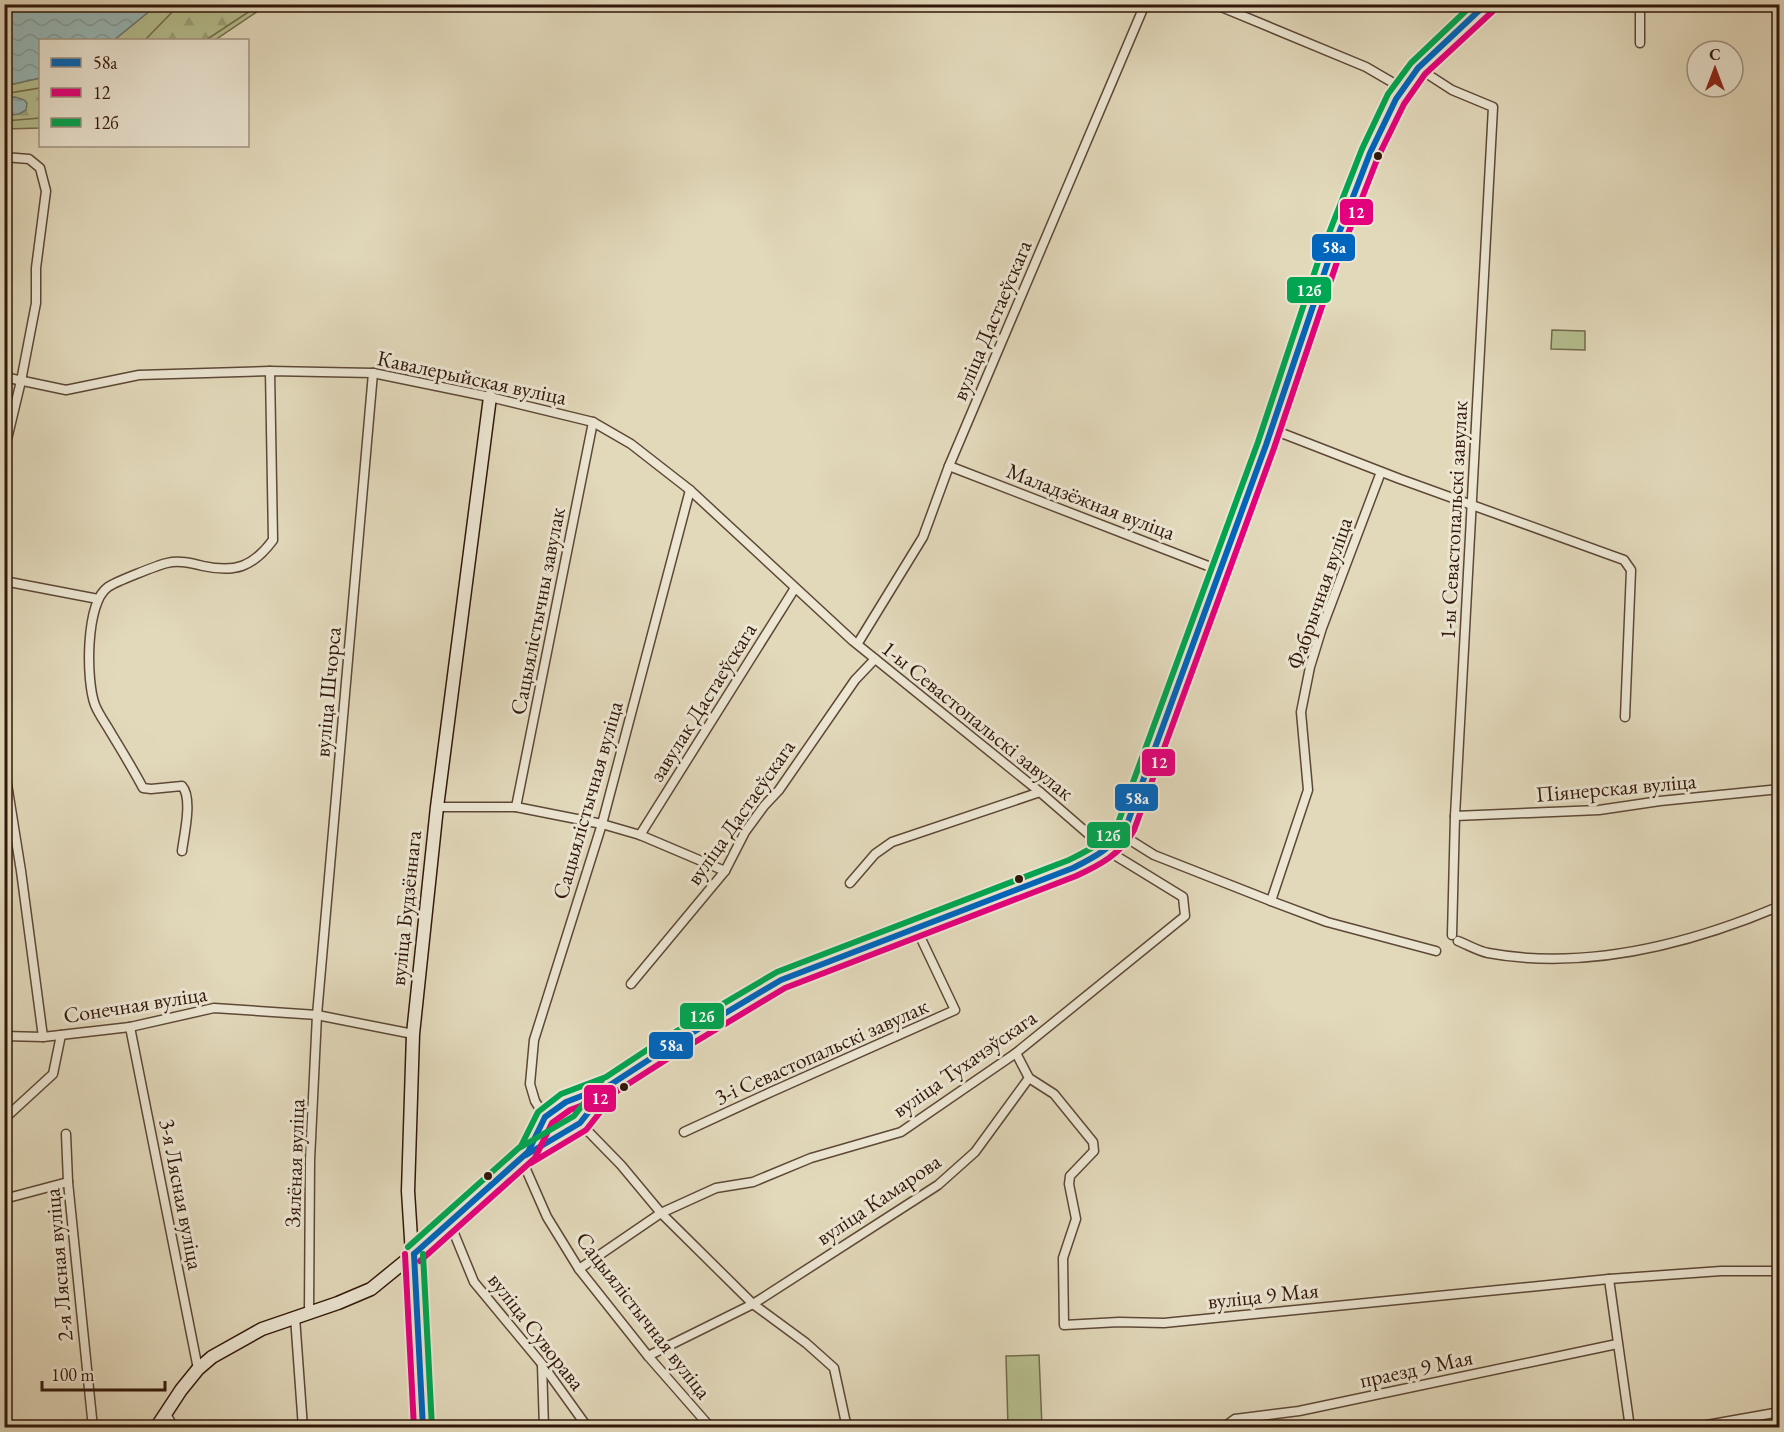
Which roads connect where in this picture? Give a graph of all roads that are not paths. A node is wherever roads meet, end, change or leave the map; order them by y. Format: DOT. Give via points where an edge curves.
graph roads {
  1 [pos="1145,4"];
  2 [pos="1214,4"];
  3 [pos="1487,4"];
  4 [pos="1640,4"];
  5 [pos="1640,43"];
  6 [pos="1418,68"];
  7 [pos="1402,88"];
  8 [pos="4,158"];
  9 [pos="270,371"];
  10 [pos="374,373"];
  11 [pos="4,377"];
  12 [pos="21,381"];
  13 [pos="490,397"];
  14 [pos="593,422"];
  15 [pos="1273,426"];
  16 [pos="4,452"];
  17 [pos="949,466"];
  18 [pos="1381,472"];
  19 [pos="690,490"];
  20 [pos="1473,506"];
  21 [pos="1221,571"];
  22 [pos="4,581"];
  23 [pos="795,588"];
  24 [pos="98,599"];
  25 [pos="855,642"];
  26 [pos="875,659"];
  27 [pos="1625,717"];
  28 [pos="4,765"];
  29 [pos="1779,789"];
  30 [pos="1040,792"];
  31 [pos="436,807"];
  32 [pos="516,807"];
  33 [pos="1455,816"];
  34 [pos="602,825"];
  35 [pos="640,835"];
  36 [pos="1122,835"];
  37 [pos="182,851"];
  38 [pos="1108,851"];
  39 [pos="725,871"];
  40 [pos="850,883"];
  41 [pos="1271,901"];
  42 [pos="1779,906"];
  43 [pos="916,928"];
  44 [pos="1436,951"];
  45 [pos="631,984"];
  46 [pos="317,1015"];
  47 [pos="130,1027"];
  48 [pos="413,1034"];
  49 [pos="62,1035"];
  50 [pos="4,1036"];
  51 [pos="43,1037"];
  52 [pos="1016,1053"];
  53 [pos="1029,1078"];
  54 [pos="610,1085"];
  55 [pos="566,1102"];
  56 [pos="545,1117"];
  57 [pos="4,1119"];
  58 [pos="582,1121"];
  59 [pos="684,1132"];
  60 [pos="66,1134"];
  61 [pos="560,1136"];
  62 [pos="525,1155"];
  63 [pos="68,1182"];
  64 [pos="4,1199"];
  65 [pos="661,1212"];
  66 [pos="449,1221"];
  67 [pos="414,1254"];
  68 [pos="579,1269"];
  69 [pos="1779,1271"];
  70 [pos="1610,1279"];
  71 [pos="753,1304"];
  72 [pos="309,1313"];
  73 [pos="295,1317"];
  74 [pos="1617,1344"];
  75 [pos="648,1356"];
  76 [pos="542,1364"];
  77 [pos="198,1369"];
  78 [pos="1779,1412"];
  79 [pos="166,1414"];
  80 [pos="93,1428"];
  81 [pos="156,1428"];
  82 [pos="174,1428"];
  83 [pos="303,1428"];
  84 [pos="423,1428"];
  85 [pos="544,1428"];
  86 [pos="588,1428"];
  87 [pos="711,1428"];
  88 [pos="847,1428"];
  89 [pos="1223,1428"];
  90 [pos="1630,1428"];
  91 [pos="1690,1428"];
  1 -- 17 [label="street, вуліца Дастаеўскага"];
  2 -- 7 [label="street" via="1366,67"];
  3 -- 6 [label="street"];
  4 -- 5 [label="street"];
  6 -- 7 [label="street"];
  6 -- 20 [label="street, 1-ы Севастопальскі завулак" via="1452,90 1493,107"];
  7 -- 15 [label="street" via="1350,203"];
  8 -- 12 [label="street" via="29,159 40,168 46,191 36,268 36,303"];
  9 -- 10 [label="street, Кавалерыйская вуліца"];
  9 -- 12 [label="street, Кавалерыйская вуліца" via="139,375 66,390"];
  9 -- 24 [label="street" via="273,540 261,555 239,567 222,570 184,562 167,563 107,588"];
  10 -- 13 [label="street, Кавалерыйская вуліца"];
  10 -- 46 [label="street, вуліца Шчорса"];
  11 -- 12 [label="street, Кавалерыйская вуліца"];
  12 -- 16 [label="street"];
  13 -- 14 [label="street, Кавалерыйская вуліца"];
  13 -- 31 [label="street, вуліца Будзённага"];
  14 -- 19 [label="street, Кавалерыйская вуліца" via="631,444"];
  14 -- 32 [label="street, Сацыялістычны завулак"];
  15 -- 18 [label="street" via="1284,434"];
  15 -- 21 [label="street"];
  17 -- 21 [label="street, Маладзёжная вуліца"];
  17 -- 25 [label="street, вуліца Дастаеўскага" via="923,537"];
  18 -- 20 [label="street"];
  18 -- 41 [label="street, Фабрычная вуліца" via="1310,667 1301,712 1308,790"];
  19 -- 23 [label="street, Кавалерыйская вуліца"];
  19 -- 34 [label="street, Сацыялістычная вуліца"];
  20 -- 27 [label="street" via="1624,560 1631,570"];
  20 -- 33 [label="street, 1-ы Севастопальскі завулак"];
  21 -- 36 [label="street"];
  22 -- 24 [label="street"];
  23 -- 25 [label="street, Кавалерыйская вуліца"];
  23 -- 35 [label="street, завулак Дастаеўскага"];
  24 -- 37 [label="street" via="90,645 90,690 144,788 182,786 187,791"];
  25 -- 26 [label="street, 1-ы Севастопальскі завулак"];
  26 -- 30 [label="street, 1-ы Севастопальскі завулак"];
  26 -- 39 [label="street, вуліца Дастаеўскага" via="855,680 745,832"];
  28 -- 51 [label="street"];
  29 -- 33 [label="street, Піянерская вуліца" via="1599,810"];
  30 -- 38 [label="street, 1-ы Севастопальскі завулак"];
  30 -- 40 [label="street" via="892,842 875,854"];
  31 -- 32 [label="street"];
  31 -- 48 [label="street, вуліца Будзённага"];
  32 -- 34 [label="street"];
  33 -- 42 [label="street, 1-ы Севастопальскі завулак" via="1455,938 1486,953 1539,958 1610,956 1736,925"];
  34 -- 35 [label="street"];
  34 -- 56 [label="street, Сацыялістычная вуліца" via="534,1040 530,1084"];
  35 -- 39 [label="street"];
  36 -- 38 [label="street"];
  36 -- 41 [label="street" via="1154,855"];
  38 -- 43 [label="street"];
  38 -- 52 [label="street, вуліца Тухачэўскага" via="1183,897 1185,916"];
  39 -- 45 [label="street, вуліца Дастаеўскага"];
  41 -- 44 [label="street" via="1327,922"];
  43 -- 54 [label="street" via="781,980"];
  43 -- 59 [label="street, 3-і Севастопальскі завулак" via="955,1010"];
  46 -- 47 [label="street, Сонечная вуліца" via="214,1008"];
  46 -- 48 [label="street, Сонечная вуліца"];
  46 -- 72 [label="street, Зялёная вуліца" via="310,1160"];
  47 -- 49 [label="street, Сонечная вуліца"];
  47 -- 77 [label="street, 3-я Лясная вуліца"];
  48 -- 67 [label="street, вуліца Будзённага" via="408,1191"];
  49 -- 51 [label="street, Сонечная вуліца"];
  49 -- 57 [label="street" via="53,1074"];
  50 -- 51 [label="street, Сонечная вуліца"];
  52 -- 53 [label="street, вуліца 9 Мая"];
  52 -- 65 [label="street, вуліца Тухачэўскага" via="901,1132 811,1158 753,1182 716,1188"];
  53 -- 70 [label="street, вуліца 9 Мая" via="1054,1094 1093,1142 1094,1151 1071,1176 1069,1184 1076,1219 1063,1258 1064,1325 1164,1323"];
  53 -- 71 [label="street, вуліца Камарова" via="975,1152 938,1185"];
  54 -- 55 [label="street"];
  54 -- 58 [label="street"];
  55 -- 56 [label="street"];
  55 -- 58 [label="street" via="580,1106"];
  56 -- 61 [label="street" via="547,1133"];
  56 -- 62 [label="street"];
  58 -- 61 [label="street"];
  58 -- 65 [label="street"];
  60 -- 63 [label="street, 2-я Лясная вуліца"];
  61 -- 62 [label="street"];
  62 -- 66 [label="street"];
  62 -- 68 [label="street, Сацыялістычная вуліца" via="547,1217"];
  63 -- 64 [label="street"];
  63 -- 80 [label="street, 2-я Лясная вуліца"];
  65 -- 68 [label="street, вуліца Тухачэўскага"];
  65 -- 71 [label="street"];
  66 -- 67 [label="street"];
  66 -- 76 [label="street, вуліца Суворава" via="474,1282"];
  67 -- 72 [label="street" via="371,1289"];
  67 -- 84 [label="street, вуліца Будзённага"];
  68 -- 75 [label="street, Сацыялістычная вуліца"];
  69 -- 70 [label="street, вуліца 9 Мая"];
  70 -- 74 [label="street"];
  71 -- 75 [label="street, вуліца Камарова"];
  71 -- 88 [label="street" via="834,1368"];
  72 -- 73 [label="street"];
  73 -- 77 [label="street" via="262,1329"];
  73 -- 83 [label="street"];
  74 -- 89 [label="street, праезд 9 Мая" via="1299,1411 1235,1419"];
  74 -- 90 [label="street"];
  75 -- 87 [label="street, Сацыялістычная вуліца"];
  76 -- 85 [label="street"];
  76 -- 86 [label="street, вуліца Суворава"];
  77 -- 79 [label="street"];
  78 -- 91 [label="street"];
  79 -- 81 [label="street"];
  79 -- 82 [label="street"];
}
